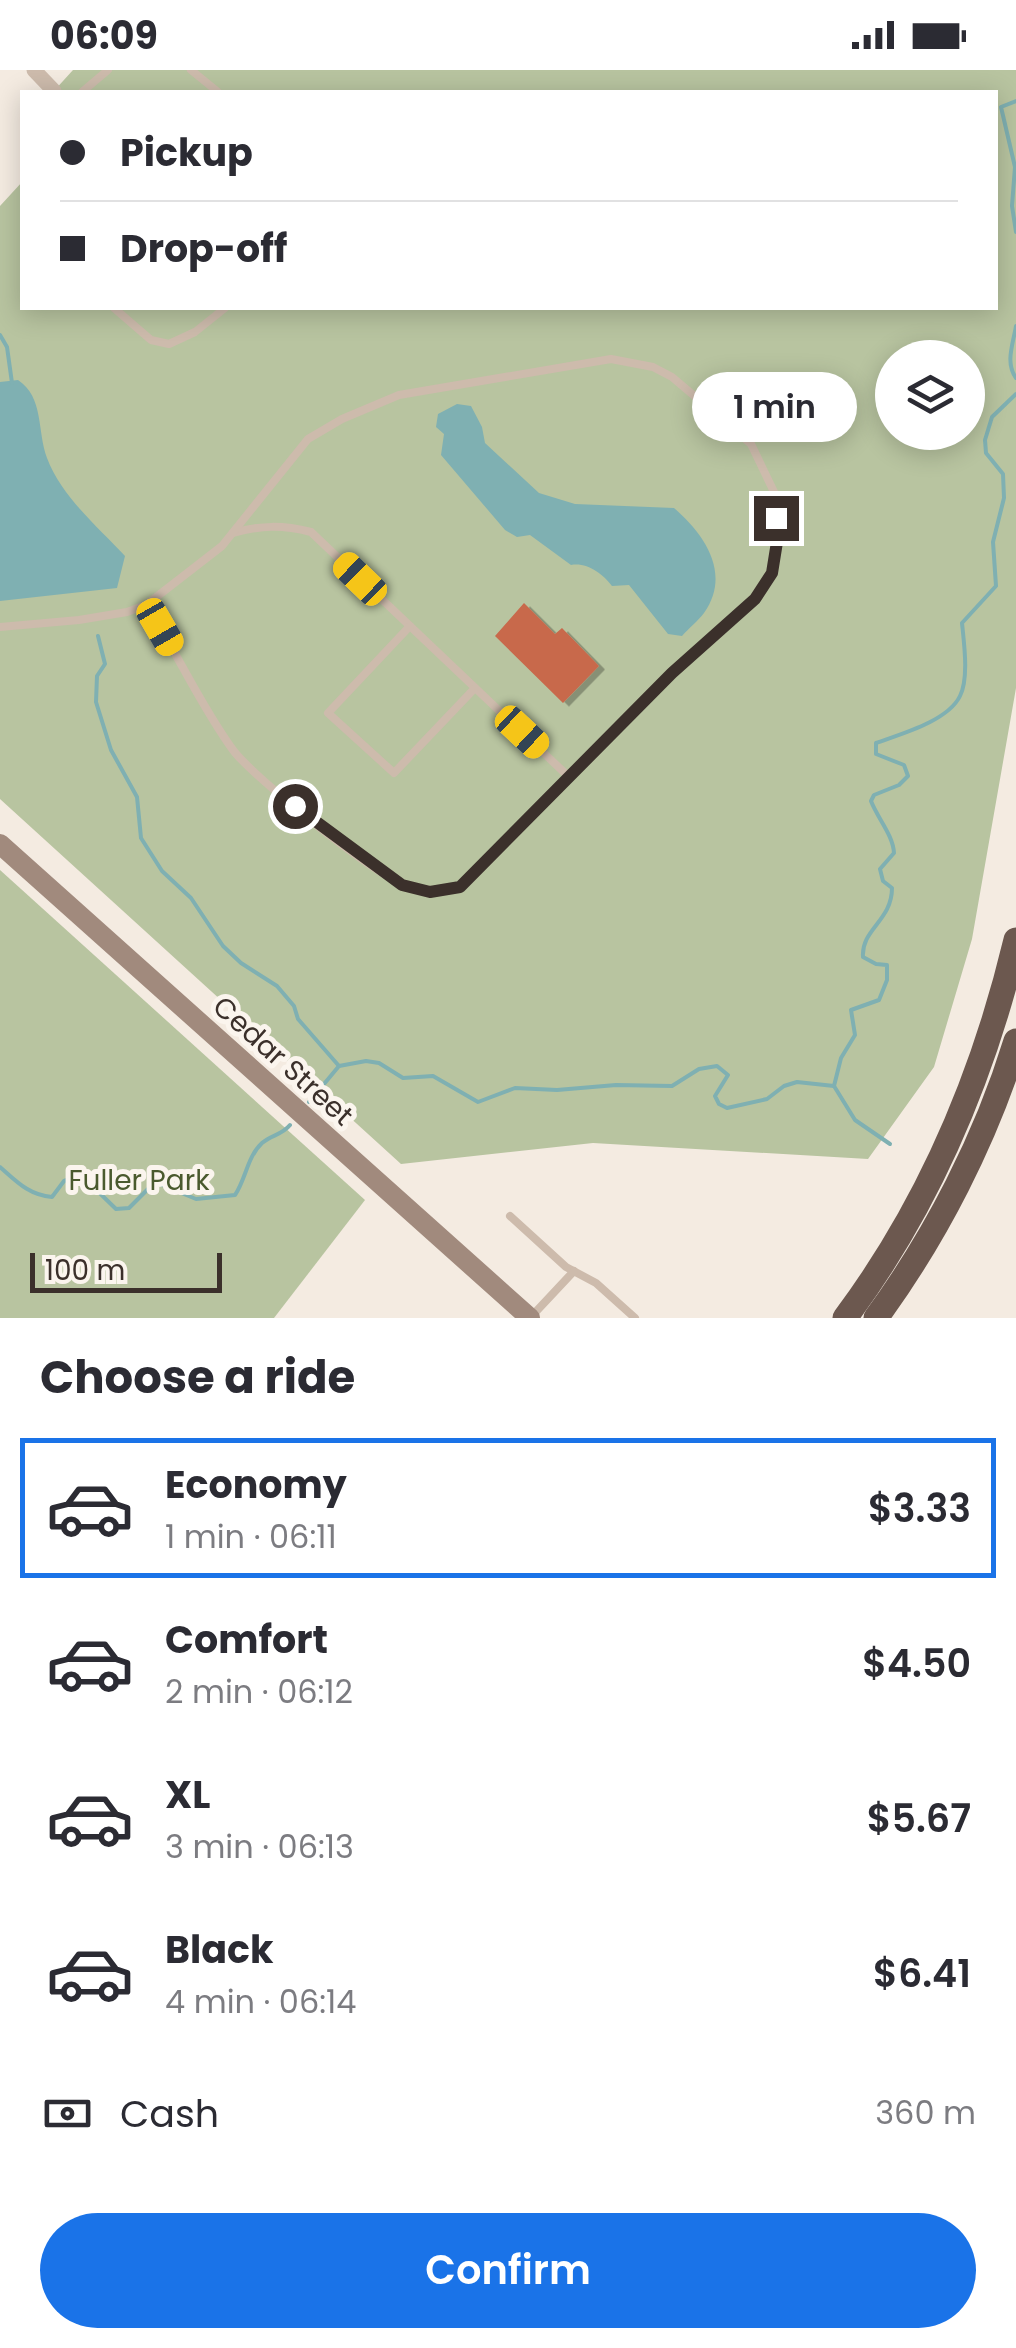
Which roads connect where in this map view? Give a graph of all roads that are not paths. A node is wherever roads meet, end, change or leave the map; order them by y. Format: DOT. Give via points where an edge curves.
graph roads {
  1 [pos="34,70"];
  2 [pos="108,70"];
  3 [pos="191,70"];
  4 [pos="52,90"];
  5 [pos="84,90"];
  6 [pos="216,90"];
  7 [pos="116,310"];
  8 [pos="222,310"];
  9 [pos="233,532"];
  10 [pos="146,605"];
  11 [pos="410,626"];
  12 [pos="0,627"];
  13 [pos="475,688"];
  14 [pos="569,777"];
  15 [pos="0,844"];
  16 [pos="1016,940"];
  17 [pos="1016,1041"];
  18 [pos="510,1216"];
  19 [pos="574,1270"];
  20 [pos="530,1318"];
  21 [pos="635,1318"];
  22 [pos="845,1318"];
  23 [pos="876,1318"];
  1 -- 4 [label="street"];
  2 -- 5 [label="lane"];
  3 -- 6 [label="lane"];
  7 -- 8 [label="lane" via="151,340 170,344"];
  9 -- 10 [label="lane"];
  9 -- 11 [label="lane" via="287,526 311,532"];
  9 -- 14 [label="lane" via="308,440 399,395 612,359 672,377 751,444 776,494 772,573 755,599"];
  10 -- 12 [label="lane"];
  10 -- 14 [label="lane" via="234,752 322,829 402,885 430,892 460,887"];
  11 -- 13 [label="lane"];
  11 -- 13 [label="lane" via="328,712 394,773"];
  13 -- 14 [label="lane"];
  15 -- 20 [label="main road, Cedar Street"];
  16 -- 22 [label="highway" via="988,1046 942,1158 892,1251"];
  17 -- 23 [label="highway" via="965,1168"];
  18 -- 19 [label="lane"];
  19 -- 20 [label="lane"];
  19 -- 21 [label="lane"];
}
